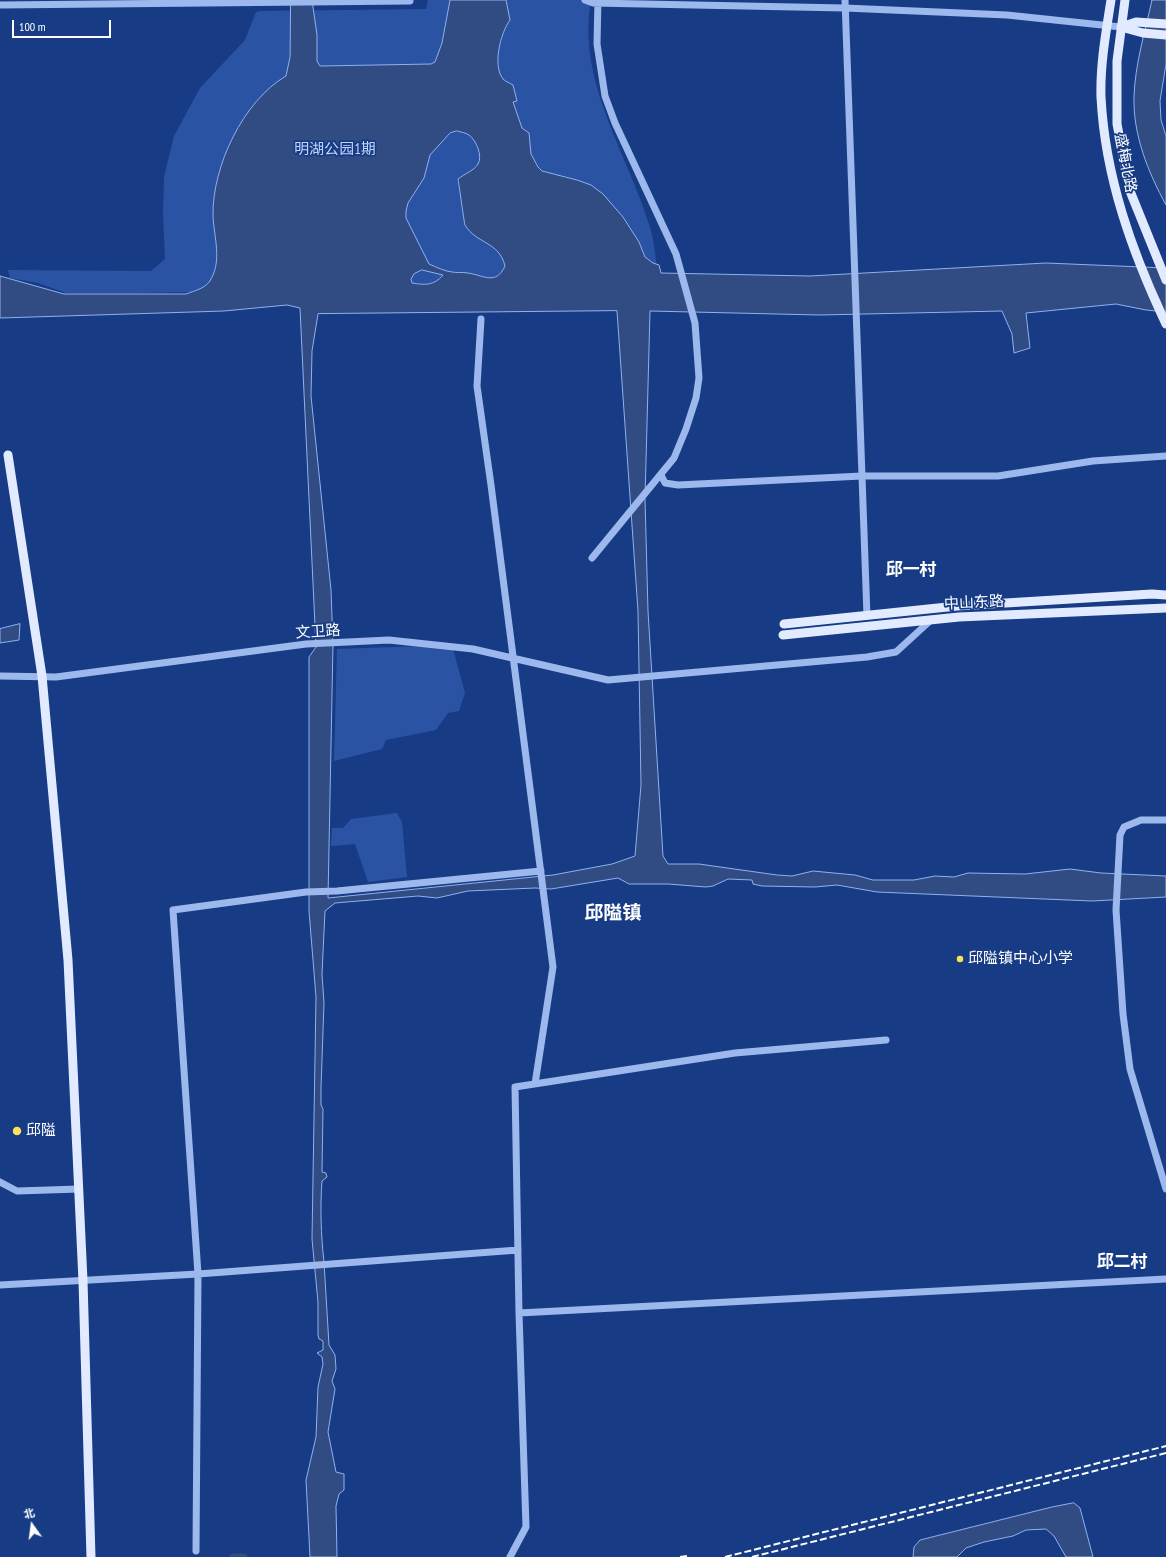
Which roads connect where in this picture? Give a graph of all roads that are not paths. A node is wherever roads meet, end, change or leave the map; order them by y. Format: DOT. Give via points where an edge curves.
graph roads {
  1 [pos="585,0"];
  2 [pos="845,0"];
  3 [pos="1112,0"];
  4 [pos="1125,0"];
  5 [pos="324,1"];
  6 [pos="410,1"];
  7 [pos="598,1"];
  8 [pos="0,5"];
  9 [pos="845,8"];
  10 [pos="1166,24"];
  11 [pos="1107,25"];
  12 [pos="1121,27"];
  13 [pos="1166,35"];
  14 [pos="1166,280"];
  15 [pos="480,319"];
  16 [pos="1165,322"];
  17 [pos="8,455"];
  18 [pos="1166,456"];
  19 [pos="661,475"];
  20 [pos="862,476"];
  21 [pos="592,558"];
  22 [pos="1166,595"];
  23 [pos="1166,608"];
  24 [pos="867,616"];
  25 [pos="931,620"];
  26 [pos="784,624"];
  27 [pos="783,635"];
  28 [pos="0,676"];
  29 [pos="42,676"];
  30 [pos="1166,820"];
  31 [pos="541,871"];
  32 [pos="886,1040"];
  33 [pos="535,1084"];
  34 [pos="0,1182"];
  35 [pos="79,1189"];
  36 [pos="1166,1189"];
  37 [pos="518,1250"];
  38 [pos="198,1274"];
  39 [pos="1166,1279"];
  40 [pos="83,1281"];
  41 [pos="0,1285"];
  42 [pos="519,1313"];
  43 [pos="196,1551"];
  44 [pos="91,1555"];
  45 [pos="510,1557"];
  1 -- 7 [label="street" via="593,3"];
  2 -- 9 [label="street"];
  3 -- 11 [label="main road, 盛梅北路"];
  4 -- 12 [label="main road, 盛梅北路"];
  5 -- 6 [label="street"];
  5 -- 8 [label="street"];
  7 -- 9 [label="street"];
  7 -- 19 [label="street" via="597,44 605,96 676,254 695,323 699,378 696,398 674,458"];
  9 -- 11 [label="street" via="1007,15"];
  9 -- 20 [label="street"];
  10 -- 12 [label="main road" via="1136,22"];
  11 -- 12 [label="street"];
  11 -- 16 [label="main road, 盛梅北路" via="1102,81 1104,132 1112,182 1136,256"];
  12 -- 13 [label="main road" via="1143,33"];
  12 -- 14 [label="main road, 盛梅北路" via="1117,61 1117,124 1130,190"];
  15 -- 31 [label="street" via="477,386"];
  17 -- 29 [label="main road"];
  18 -- 20 [label="street" via="1093,461 998,476"];
  19 -- 20 [label="street" via="665,483 678,485"];
  19 -- 21 [label="street"];
  20 -- 24 [label="street"];
  22 -- 24 [label="main road, 中山东路" via="957,606"];
  23 -- 25 [label="main road, 中山东路"];
  24 -- 26 [label="main road, 中山东路"];
  25 -- 27 [label="main road, 中山东路"];
  25 -- 29 [label="street, 文卫路" via="896,652 867,657 608,680 472,649 389,640 306,644 56,677"];
  28 -- 29 [label="street, 文卫路"];
  29 -- 35 [label="main road" via="68,960"];
  30 -- 36 [label="street" via="1141,820 1124,827 1120,835 1116,910 1123,1014 1130,1069"];
  31 -- 33 [label="street" via="553,967"];
  31 -- 38 [label="street" via="306,892 173,910"];
  32 -- 33 [label="street" via="735,1053"];
  33 -- 37 [label="street" via="515,1087"];
  34 -- 35 [label="street" via="16,1191"];
  35 -- 40 [label="main road"];
  37 -- 38 [label="street"];
  37 -- 42 [label="street"];
  38 -- 40 [label="street"];
  38 -- 43 [label="street"];
  39 -- 42 [label="street"];
  40 -- 41 [label="street"];
  40 -- 44 [label="main road"];
  42 -- 45 [label="street" via="526,1527"];
}
